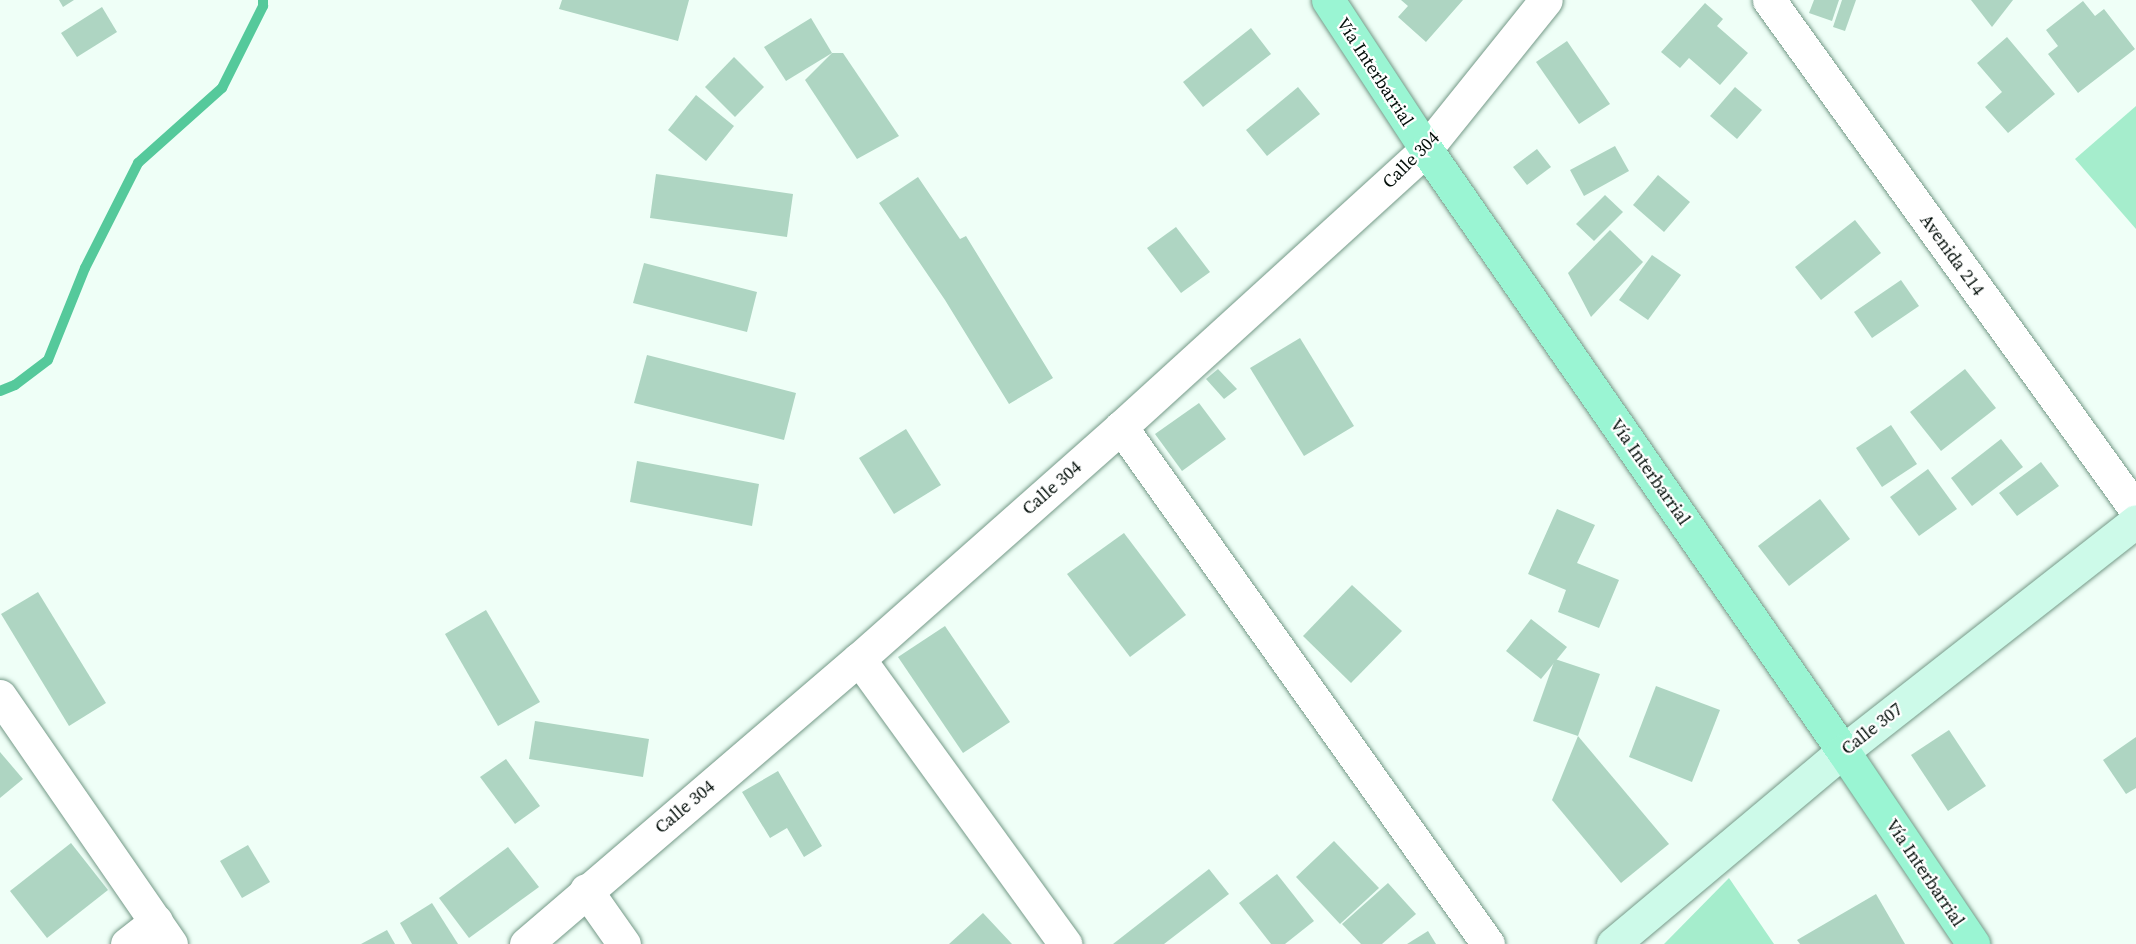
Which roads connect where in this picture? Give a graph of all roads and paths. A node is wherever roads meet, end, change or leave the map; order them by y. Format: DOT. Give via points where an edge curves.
graph roads {
  1 [pos="1328,0"];
  2 [pos="1546,0"];
  3 [pos="1769,0"];
  4 [pos="1426,149"];
  5 [pos="1121,427"];
  6 [pos="2136,510"];
  7 [pos="2136,521"];
  8 [pos="859,659"];
  9 [pos="0,696"];
  10 [pos="1844,752"];
  11 [pos="586,890"];
  12 [pos="163,933"];
  13 [pos="127,944"];
  14 [pos="525,944"];
  15 [pos="624,944"];
  16 [pos="1065,944"];
  17 [pos="1488,944"];
  18 [pos="1613,944"];
  19 [pos="1973,944"];
  1 -- 4 [label="main road, Vía Interbarrial"];
  2 -- 4 [label="street, Calle 304"];
  3 -- 6 [label="street, Avenida 214"];
  4 -- 5 [label="street, Calle 304"];
  4 -- 10 [label="main road, Vía Interbarrial"];
  5 -- 8 [label="street, Calle 304"];
  5 -- 17 [label="street"];
  7 -- 10 [label="street, Calle 307"];
  8 -- 11 [label="street, Calle 304"];
  8 -- 16 [label="street"];
  9 -- 12 [label="street"];
  10 -- 18 [label="street, Calle 307"];
  10 -- 19 [label="main road, Vía Interbarrial"];
  11 -- 14 [label="street, Calle 304"];
  11 -- 15 [label="street"];
  12 -- 13 [label="street"];
}
